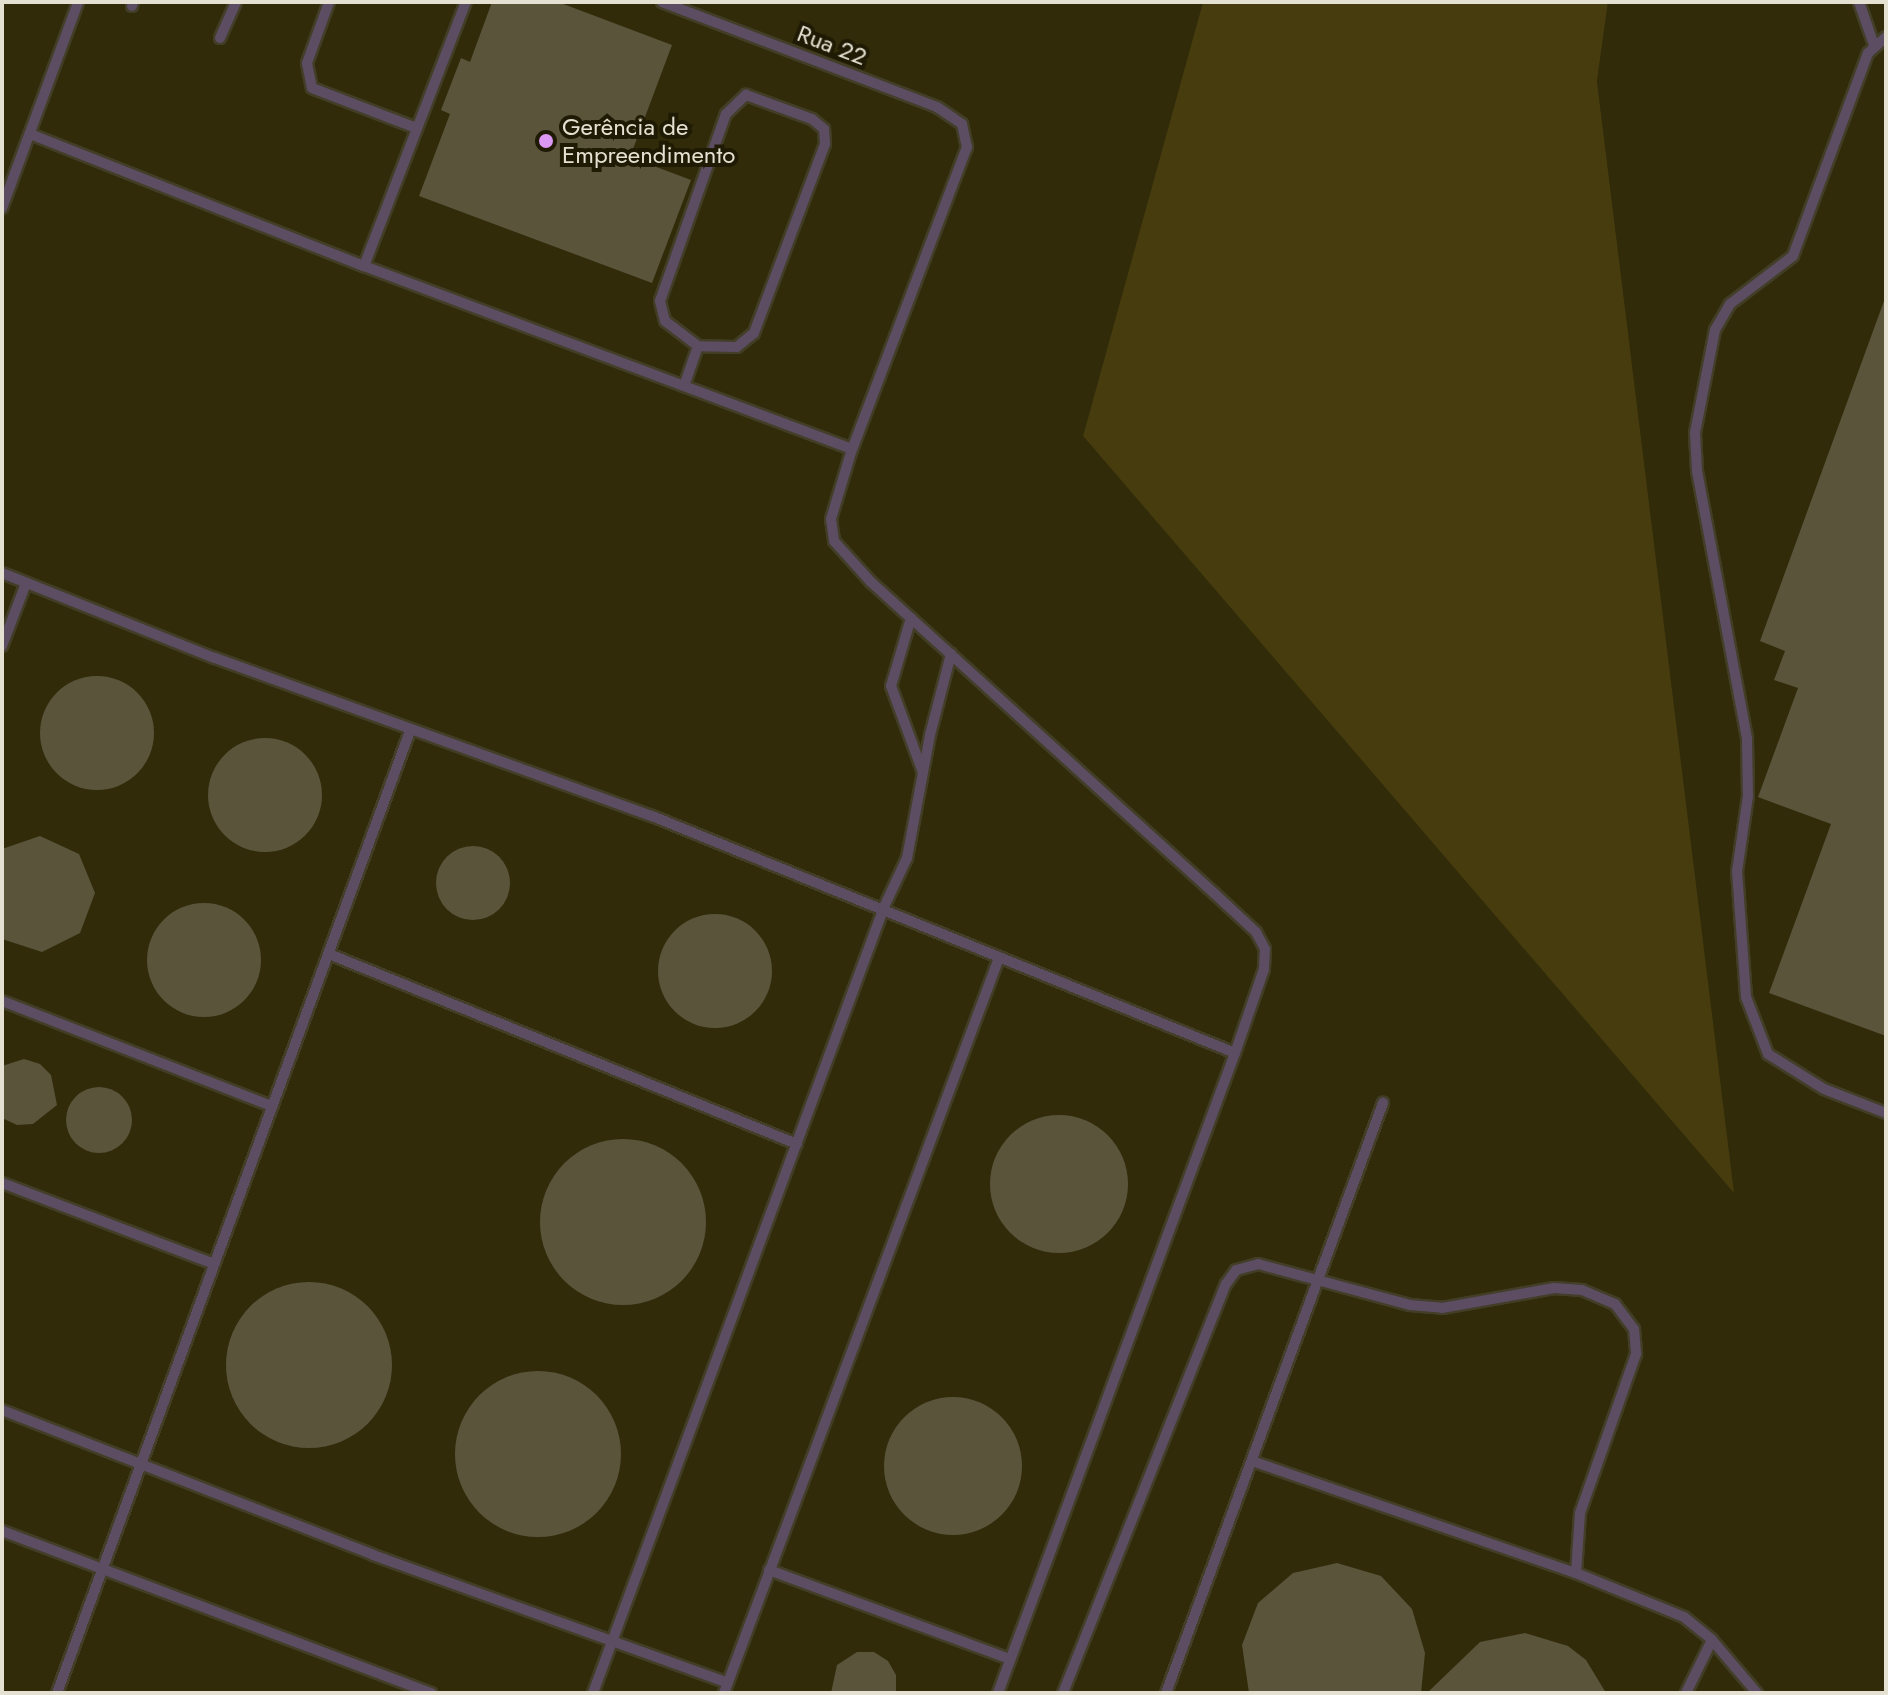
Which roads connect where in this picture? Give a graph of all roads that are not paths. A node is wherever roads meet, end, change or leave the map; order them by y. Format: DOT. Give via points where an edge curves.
graph roads {
  1 [pos="78,2"];
  2 [pos="236,2"];
  3 [pos="329,2"];
  4 [pos="466,2"];
  5 [pos="662,2"];
  6 [pos="1859,2"];
  7 [pos="1886,37"];
  8 [pos="220,38"];
  9 [pos="1874,45"];
  10 [pos="416,128"];
  11 [pos="30,134"];
  12 [pos="2,208"];
  13 [pos="364,266"];
  14 [pos="698,346"];
  15 [pos="684,386"];
  16 [pos="852,449"];
  17 [pos="2,573"];
  18 [pos="26,583"];
  19 [pos="911,618"];
  20 [pos="2,646"];
  21 [pos="951,654"];
  22 [pos="410,731"];
  23 [pos="923,772"];
  24 [pos="884,907"];
  25 [pos="329,954"];
  26 [pos="999,958"];
  27 [pos="2,1001"];
  28 [pos="1235,1053"];
  29 [pos="1383,1103"];
  30 [pos="272,1106"];
  31 [pos="1886,1113"];
  32 [pos="797,1144"];
  33 [pos="2,1183"];
  34 [pos="214,1264"];
  35 [pos="1318,1282"];
  36 [pos="2,1410"];
  37 [pos="1252,1461"];
  38 [pos="140,1465"];
  39 [pos="2,1531"];
  40 [pos="102,1569"];
  41 [pos="769,1570"];
  42 [pos="1576,1573"];
  43 [pos="1712,1640"];
  44 [pos="613,1641"];
  45 [pos="1010,1659"];
  46 [pos="726,1688"];
  47 [pos="57,1693"];
  48 [pos="431,1693"];
  49 [pos="593,1693"];
  50 [pos="998,1693"];
  51 [pos="1063,1693"];
  52 [pos="1166,1693"];
  53 [pos="1686,1693"];
  54 [pos="1757,1693"];
  1 -- 11 [label="lane"];
  2 -- 8 [label="lane"];
  3 -- 10 [label="lane" via="307,63 312,88"];
  4 -- 10 [label="lane"];
  5 -- 16 [label="lane, Rua 22" via="937,107 962,124 967,147"];
  6 -- 9 [label="lane"];
  7 -- 9 [label="lane"];
  9 -- 31 [label="lane" via="1793,256 1730,304 1715,330 1695,433 1697,471 1747,739 1748,796 1737,871 1746,997 1768,1054 1824,1089"];
  10 -- 13 [label="lane"];
  11 -- 12 [label="lane"];
  11 -- 13 [label="lane"];
  13 -- 15 [label="lane"];
  14 -- 14 [label="lane" via="663,318 662,294 726,114 740,98 759,96 819,124 825,144 754,333 737,347"];
  14 -- 15 [label="lane"];
  15 -- 16 [label="lane"];
  16 -- 19 [label="lane" via="831,519 834,541"];
  17 -- 18 [label="lane"];
  18 -- 20 [label="lane"];
  18 -- 22 [label="lane"];
  19 -- 21 [label="lane"];
  19 -- 23 [label="lane" via="891,686"];
  21 -- 23 [label="lane"];
  21 -- 28 [label="lane" via="1260,938 1264,969"];
  22 -- 24 [label="lane" via="652,816"];
  22 -- 25 [label="lane"];
  23 -- 24 [label="lane" via="912,843"];
  24 -- 26 [label="lane"];
  24 -- 32 [label="lane"];
  25 -- 30 [label="lane"];
  25 -- 32 [label="lane"];
  26 -- 28 [label="lane"];
  26 -- 41 [label="lane"];
  27 -- 30 [label="lane"];
  28 -- 45 [label="lane"];
  29 -- 35 [label="lane"];
  30 -- 34 [label="lane"];
  32 -- 44 [label="lane"];
  33 -- 34 [label="lane"];
  34 -- 38 [label="lane"];
  35 -- 37 [label="lane"];
  35 -- 42 [label="lane" via="1380,1301 1442,1308 1554,1288 1582,1290 1622,1309 1634,1329 1636,1354 1580,1513"];
  35 -- 51 [label="lane" via="1258,1264 1245,1265 1229,1277"];
  36 -- 38 [label="lane"];
  37 -- 42 [label="lane"];
  37 -- 52 [label="lane"];
  38 -- 40 [label="lane"];
  38 -- 44 [label="lane"];
  39 -- 40 [label="lane"];
  40 -- 47 [label="lane"];
  40 -- 48 [label="lane"];
  41 -- 45 [label="lane"];
  41 -- 46 [label="lane"];
  42 -- 43 [label="lane" via="1672,1610"];
  43 -- 53 [label="lane"];
  43 -- 54 [label="lane"];
  44 -- 46 [label="lane"];
  44 -- 49 [label="lane"];
  45 -- 50 [label="lane"];
}
